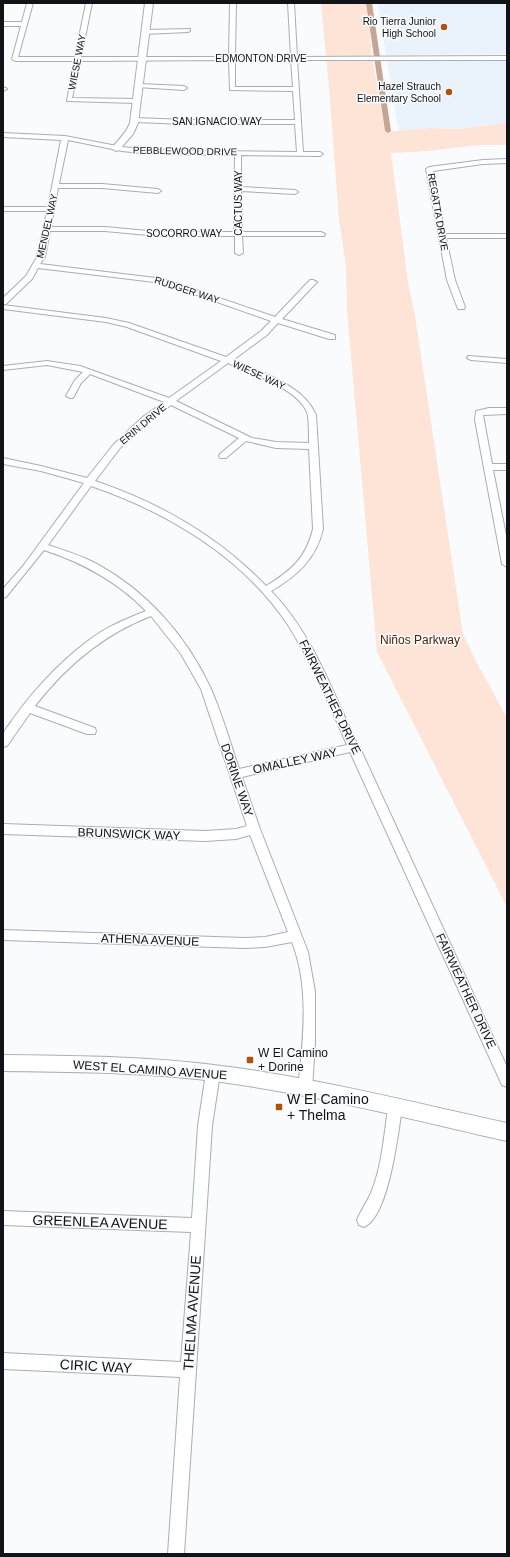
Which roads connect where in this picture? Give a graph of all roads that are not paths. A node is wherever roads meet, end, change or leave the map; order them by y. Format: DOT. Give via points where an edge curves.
graph roads {
  1 [pos="30,3"];
  2 [pos="89,3"];
  3 [pos="149,3"];
  4 [pos="233,3"];
  5 [pos="291,3"];
  6 [pos="3,24"];
  7 [pos="24,24"];
  8 [pos="188,30"];
  9 [pos="145,32"];
  10 [pos="232,58"];
  11 [pos="293,58"];
  12 [pos="507,58"];
  13 [pos="77,59"];
  14 [pos="142,59"];
  15 [pos="139,86"];
  16 [pos="184,88"];
  17 [pos="296,89"];
  18 [pos="137,101"];
  19 [pos="135,120"];
  20 [pos="298,122"];
  21 [pos="3,136"];
  22 [pos="65,138"];
  23 [pos="116,148"];
  24 [pos="238,153"];
  25 [pos="300,153"];
  26 [pos="320,154"];
  27 [pos="507,161"];
  28 [pos="56,186"];
  29 [pos="238,189"];
  30 [pos="158,191"];
  31 [pos="295,192"];
  32 [pos="3,209"];
  33 [pos="51,210"];
  34 [pos="47,229"];
  35 [pos="238,234"];
  36 [pos="321,234"];
  37 [pos="442,236"];
  38 [pos="507,236"];
  39 [pos="239,253"];
  40 [pos="37,266"];
  41 [pos="313,282"];
  42 [pos="3,302"];
  43 [pos="3,307"];
  44 [pos="461,307"];
  45 [pos="277,320"];
  46 [pos="332,337"];
  47 [pos="471,358"];
  48 [pos="227,360"];
  49 [pos="507,361"];
  50 [pos="3,368"];
  51 [pos="89,371"];
  52 [pos="70,396"];
  53 [pos="170,401"];
  54 [pos="507,412"];
  55 [pos="245,438"];
  56 [pos="314,446"];
  57 [pos="223,456"];
  58 [pos="3,461"];
  59 [pos="489,467"];
  60 [pos="507,467"];
  61 [pos="89,482"];
  62 [pos="42,546"];
  63 [pos="507,564"];
  64 [pos="265,591"];
  65 [pos="3,595"];
  66 [pos="153,612"];
  67 [pos="28,708"];
  68 [pos="92,731"];
  69 [pos="3,743"];
  70 [pos="354,748"];
  71 [pos="235,774"];
  72 [pos="3,829"];
  73 [pos="254,829"];
  74 [pos="3,935"];
  75 [pos="297,936"];
  76 [pos="3,1062"];
  77 [pos="213,1073"];
  78 [pos="507,1081"];
  79 [pos="305,1089"];
  80 [pos="394,1108"];
  81 [pos="507,1132"];
  82 [pos="3,1218"];
  83 [pos="364,1220"];
  84 [pos="198,1226"];
  85 [pos="3,1362"];
  86 [pos="188,1370"];
  87 [pos="176,1554"];
  1 -- 7 [label="street"];
  2 -- 13 [label="street, WIESE WAY"];
  3 -- 9 [label="street"];
  4 -- 10 [label="street"];
  5 -- 11 [label="street"];
  6 -- 7 [label="street"];
  7 -- 13 [label="street, EDMONTON DRIVE" via="15,59"];
  8 -- 9 [label="street"];
  9 -- 14 [label="street"];
  10 -- 11 [label="street, EDMONTON DRIVE"];
  10 -- 14 [label="street, EDMONTON DRIVE"];
  10 -- 17 [label="street" via="232,89"];
  11 -- 12 [label="street, EDMONTON DRIVE"];
  11 -- 17 [label="street"];
  13 -- 14 [label="street, EDMONTON DRIVE"];
  13 -- 18 [label="street, WIESE WAY" via="69,100"];
  14 -- 15 [label="street"];
  15 -- 16 [label="street"];
  15 -- 18 [label="street"];
  17 -- 20 [label="street"];
  18 -- 19 [label="street"];
  19 -- 20 [label="street, SAN IGNACIO WAY"];
  19 -- 23 [label="street" via="130,132"];
  20 -- 25 [label="street"];
  21 -- 22 [label="street, PEBBLEWOOD DRIVE"];
  22 -- 23 [label="street, PEBBLEWOOD DRIVE"];
  22 -- 28 [label="street, MENDEL WAY"];
  23 -- 24 [label="street, PEBBLEWOOD DRIVE" via="151,152"];
  24 -- 25 [label="street, PEBBLEWOOD DRIVE"];
  24 -- 29 [label="street, CACTUS WAY"];
  25 -- 26 [label="street, PEBBLEWOOD DRIVE"];
  27 -- 37 [label="street, REGATTA DRIVE" via="429,169"];
  28 -- 30 [label="street" via="119,187"];
  28 -- 33 [label="street, MENDEL WAY"];
  29 -- 31 [label="street"];
  29 -- 35 [label="street, CACTUS WAY"];
  32 -- 33 [label="street"];
  33 -- 34 [label="street, MENDEL WAY"];
  34 -- 35 [label="street, SOCORRO WAY" via="97,229 159,234"];
  34 -- 40 [label="street, MENDEL WAY"];
  35 -- 36 [label="street, SOCORRO WAY"];
  35 -- 39 [label="street, CACTUS WAY"];
  37 -- 38 [label="street"];
  37 -- 44 [label="street, REGATTA DRIVE" via="451,280"];
  40 -- 42 [label="street, MENDEL WAY"];
  40 -- 45 [label="street, RUDGER WAY" via="164,281"];
  41 -- 45 [label="street, ERIN DRIVE"];
  43 -- 48 [label="street, WIESE WAY" via="118,322"];
  45 -- 46 [label="street, RUDGER WAY"];
  45 -- 48 [label="street, ERIN DRIVE" via="264,333"];
  47 -- 49 [label="street"];
  48 -- 53 [label="street, ERIN DRIVE"];
  48 -- 56 [label="street, WIESE WAY" via="286,387 302,398 312,415"];
  50 -- 51 [label="street" via="47,363 69,365"];
  51 -- 52 [label="street" via="73,388"];
  51 -- 53 [label="street"];
  53 -- 55 [label="street"];
  53 -- 61 [label="street, ERIN DRIVE" via="132,432"];
  54 -- 59 [label="street" via="479,413"];
  55 -- 56 [label="street" via="276,445"];
  55 -- 57 [label="street"];
  56 -- 64 [label="street, WIESE WAY" via="317,537 300,567"];
  58 -- 61 [label="street, FAIRWEATHER DRIVE"];
  59 -- 60 [label="street"];
  59 -- 63 [label="street"];
  61 -- 62 [label="street, ERIN DRIVE"];
  61 -- 64 [label="street, FAIRWEATHER DRIVE" via="145,504 192,529 228,556"];
  62 -- 65 [label="street, ERIN DRIVE"];
  62 -- 66 [label="street, DORINE WAY" via="72,556 107,574"];
  64 -- 70 [label="street, FAIRWEATHER DRIVE" via="287,616 314,661"];
  66 -- 67 [label="street" via="110,631 87,647"];
  66 -- 71 [label="street, DORINE WAY" via="183,647 197,670"];
  67 -- 68 [label="street"];
  67 -- 69 [label="street"];
  70 -- 71 [label="street, OMALLEY WAY"];
  70 -- 78 [label="street, FAIRWEATHER DRIVE"];
  71 -- 73 [label="street, DORINE WAY"];
  72 -- 73 [label="street, BRUNSWICK WAY" via="205,836 236,834"];
  73 -- 75 [label="street, DORINE WAY"];
  74 -- 75 [label="street, ATHENA AVENUE" via="245,943"];
  75 -- 79 [label="street, DORINE WAY" via="304,959 309,992 309,1043"];
  76 -- 77 [label="main road, WEST EL CAMINO AVENUE" via="113,1065"];
  77 -- 79 [label="main road, WEST EL CAMINO AVENUE"];
  77 -- 84 [label="street, THELMA AVENUE" via="205,1126"];
  79 -- 80 [label="main road, WEST EL CAMINO AVENUE"];
  80 -- 81 [label="main road, WEST EL CAMINO AVENUE"];
  80 -- 83 [label="street" via="382,1186 373,1208"];
  82 -- 84 [label="street, GREENLEA AVENUE"];
  84 -- 86 [label="street, THELMA AVENUE"];
  85 -- 86 [label="street, CIRIC WAY"];
  86 -- 87 [label="street, THELMA AVENUE"];
}
